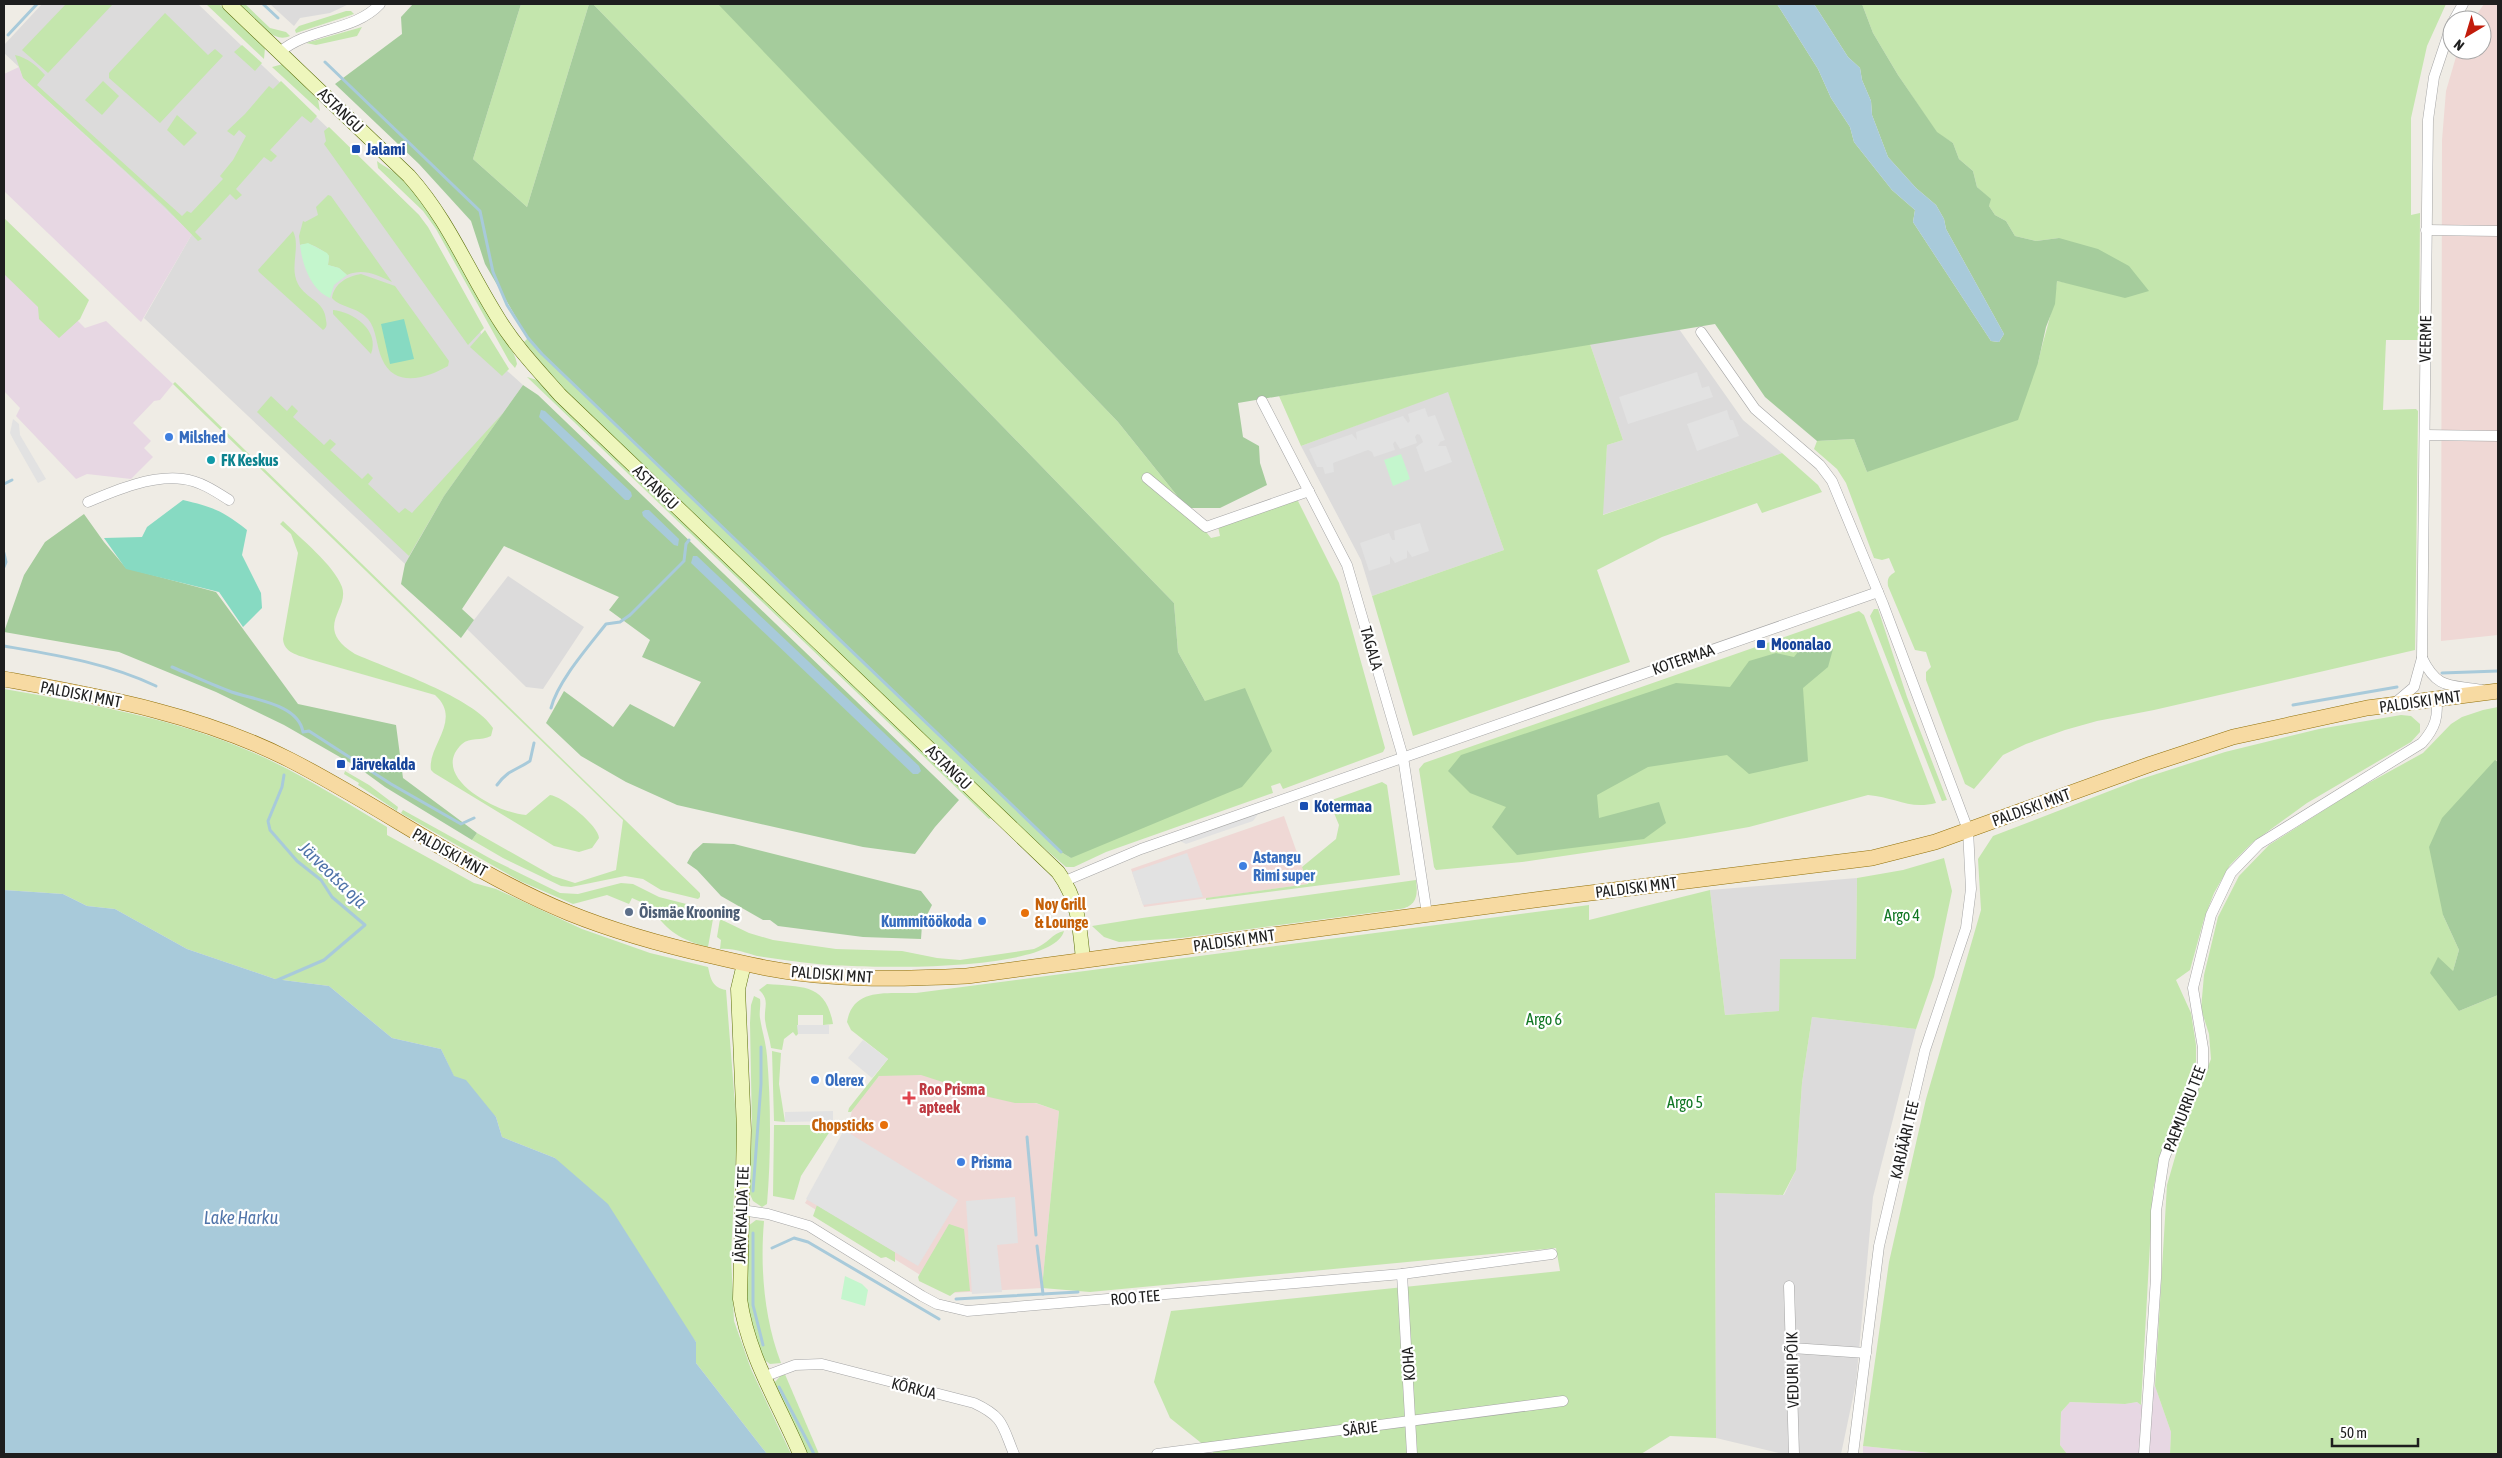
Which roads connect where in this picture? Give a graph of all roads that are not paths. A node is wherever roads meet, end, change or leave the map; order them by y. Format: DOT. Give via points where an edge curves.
graph roads {
  1 [pos="229,4"];
  2 [pos="380,4"];
  3 [pos="2442,50"];
  4 [pos="280,52"];
  5 [pos="2426,230"];
  6 [pos="2498,231"];
  7 [pos="1701,332"];
  8 [pos="1262,401"];
  9 [pos="2425,435"];
  10 [pos="2498,436"];
  11 [pos="1147,478"];
  12 [pos="1309,491"];
  13 [pos="229,500"];
  14 [pos="88,502"];
  15 [pos="1878,592"];
  16 [pos="2422,658"];
  17 [pos="4,679"];
  18 [pos="2495,692"];
  19 [pos="2436,698"];
  20 [pos="2394,704"];
  21 [pos="1403,758"];
  22 [pos="1968,830"];
  23 [pos="1065,881"];
  24 [pos="1427,914"];
  25 [pos="1083,960"];
  26 [pos="744,964"];
  27 [pos="741,1210"];
  28 [pos="1552,1254"];
  29 [pos="1402,1274"];
  30 [pos="1789,1286"];
  31 [pos="1792,1348"];
  32 [pos="1866,1353"];
  33 [pos="763,1376"];
  34 [pos="1563,1401"];
  35 [pos="1411,1422"];
  36 [pos="800,1454"];
  37 [pos="1014,1454"];
  38 [pos="1157,1454"];
  39 [pos="1412,1454"];
  40 [pos="1794,1454"];
  41 [pos="1852,1454"];
  42 [pos="2144,1454"];
  1 -- 4 [label="street, ASTANGU"];
  2 -- 4 [label="street" via="361,20 305,36"];
  3 -- 5 [label="street, VEERME" via="2429,101"];
  4 -- 23 [label="street, ASTANGU" via="431,201 497,317 560,395 1021,834"];
  5 -- 6 [label="street"];
  5 -- 9 [label="street, VEERME"];
  7 -- 15 [label="street" via="1755,409 1820,465 1832,480"];
  8 -- 12 [label="street, TAGALA"];
  9 -- 10 [label="street"];
  9 -- 16 [label="street, VEERME"];
  11 -- 12 [label="street" via="1206,527"];
  12 -- 21 [label="street, TAGALA" via="1347,564"];
  13 -- 14 [label="street" via="204,485 184,479 164,479"];
  15 -- 21 [label="street, KOTERMAA"];
  15 -- 22 [label="street"];
  16 -- 18 [label="street" via="2429,672 2443,684"];
  16 -- 20 [label="street, VEERME" via="2414,687"];
  17 -- 26 [label="main road, PALDISKI MNT" via="149,707 196,721 290,760 458,857 567,912 650,942"];
  18 -- 19 [label="main road, PALDISKI MNT"];
  19 -- 20 [label="main road, PALDISKI MNT"];
  19 -- 42 [label="street, PAEMURRU TEE" via="2439,712 2434,729 2422,743 2259,844 2231,873 2211,915 2193,988 2203,1067 2164,1159 2156,1211 2156,1278"];
  20 -- 22 [label="main road, PALDISKI MNT" via="2233,737"];
  21 -- 23 [label="street, KOTERMAA" via="1132,852"];
  21 -- 24 [label="street, TAGALA"];
  22 -- 24 [label="main road, PALDISKI MNT" via="1872,858"];
  22 -- 32 [label="street, KARJÄÄRI TEE" via="1971,889 1966,928 1915,1090 1879,1246"];
  23 -- 25 [label="street, ASTANGU" via="1077,907"];
  24 -- 25 [label="main road, PALDISKI MNT"];
  25 -- 26 [label="main road, PALDISKI MNT" via="968,976 902,978 828,976"];
  26 -- 27 [label="street, JÄRVEKALDA TEE" via="738,989 744,1130"];
  27 -- 29 [label="street, ROO TEE" via="808,1226 929,1300 967,1311"];
  27 -- 33 [label="street, JÄRVEKALDA TEE" via="740,1299 748,1339"];
  28 -- 29 [label="street, ROO TEE"];
  29 -- 35 [label="street, KOHA"];
  30 -- 31 [label="street, VEDURI PÕIK"];
  31 -- 32 [label="street"];
  31 -- 40 [label="street, VEDURI PÕIK"];
  32 -- 41 [label="street, KARJÄÄRI TEE"];
  33 -- 36 [label="street, JÄRVEKALDA TEE"];
  33 -- 37 [label="street, KÕRKJA" via="795,1365 822,1364 974,1402 993,1412 1000,1420"];
  34 -- 35 [label="street, SÄRJE"];
  35 -- 38 [label="street, SÄRJE"];
  35 -- 39 [label="street, KOHA"];
}
